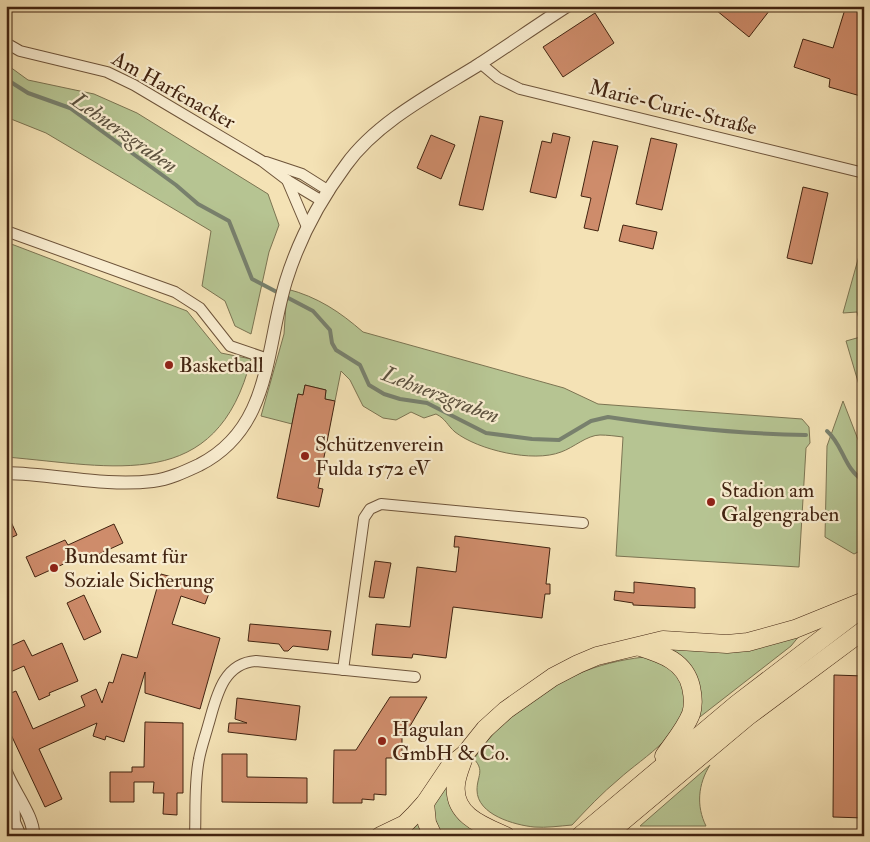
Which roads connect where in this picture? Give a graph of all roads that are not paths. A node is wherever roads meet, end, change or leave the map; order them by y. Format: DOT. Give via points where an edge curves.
graph roads {
  1 [pos="567,6"];
  2 [pos="6,43"];
  3 [pos="480,63"];
  4 [pos="262,161"];
  5 [pos="864,173"];
  6 [pos="287,180"];
  7 [pos="325,196"];
  8 [pos="307,227"];
  9 [pos="6,231"];
  10 [pos="268,359"];
  11 [pos="6,473"];
  12 [pos="583,523"];
  13 [pos="864,601"];
  14 [pos="864,607"];
  15 [pos="864,630"];
  16 [pos="639,647"];
  17 [pos="343,670"];
  18 [pos="415,677"];
  19 [pos="461,759"];
  20 [pos="6,772"];
  21 [pos="652,774"];
  22 [pos="13,790"];
  23 [pos="425,804"];
  24 [pos="20,836"];
  25 [pos="33,836"];
  26 [pos="195,836"];
  27 [pos="380,836"];
  28 [pos="433,836"];
  29 [pos="506,836"];
  30 [pos="580,836"];
  31 [pos="605,836"];
  1 -- 3 [label="street"];
  2 -- 4 [label="street, Am Harfenacker" via="20,51 107,72"];
  3 -- 5 [label="street, Marie-Curie-Straße" via="498,78 520,89"];
  3 -- 7 [label="street" via="384,127 347,163"];
  4 -- 6 [label="street, Am Harfenacker"];
  4 -- 7 [label="street, Am Harfenacker" via="302,174"];
  6 -- 7 [label="street, Am Harfenacker"];
  6 -- 8 [label="street, Am Harfenacker"];
  7 -- 8 [label="street"];
  8 -- 10 [label="street" via="285,284"];
  9 -- 10 [label="street" via="175,292 200,308 230,346"];
  10 -- 11 [label="street" via="254,409 237,435 209,460 180,474 154,481 117,483"];
  12 -- 17 [label="street" via="381,504 370,509 364,518"];
  13 -- 16 [label="highway" via="795,629 748,642 664,640"];
  14 -- 21 [label="highway"];
  15 -- 31 [label="highway" via="747,716"];
  16 -- 19 [label="highway" via="597,656 553,677 506,710"];
  16 -- 21 [label="highway" via="662,654 682,668 693,696 688,720"];
  17 -- 18 [label="street"];
  17 -- 26 [label="street" via="246,662 226,677 219,690 199,760"];
  19 -- 23 [label="highway"];
  19 -- 29 [label="highway" via="456,791 465,813 474,821"];
  20 -- 22 [label="street"];
  21 -- 30 [label="highway"];
  22 -- 24 [label="street" via="14,822"];
  22 -- 25 [label="street" via="34,827"];
  23 -- 27 [label="highway" via="404,824"];
  23 -- 28 [label="highway" via="427,824"];
}
